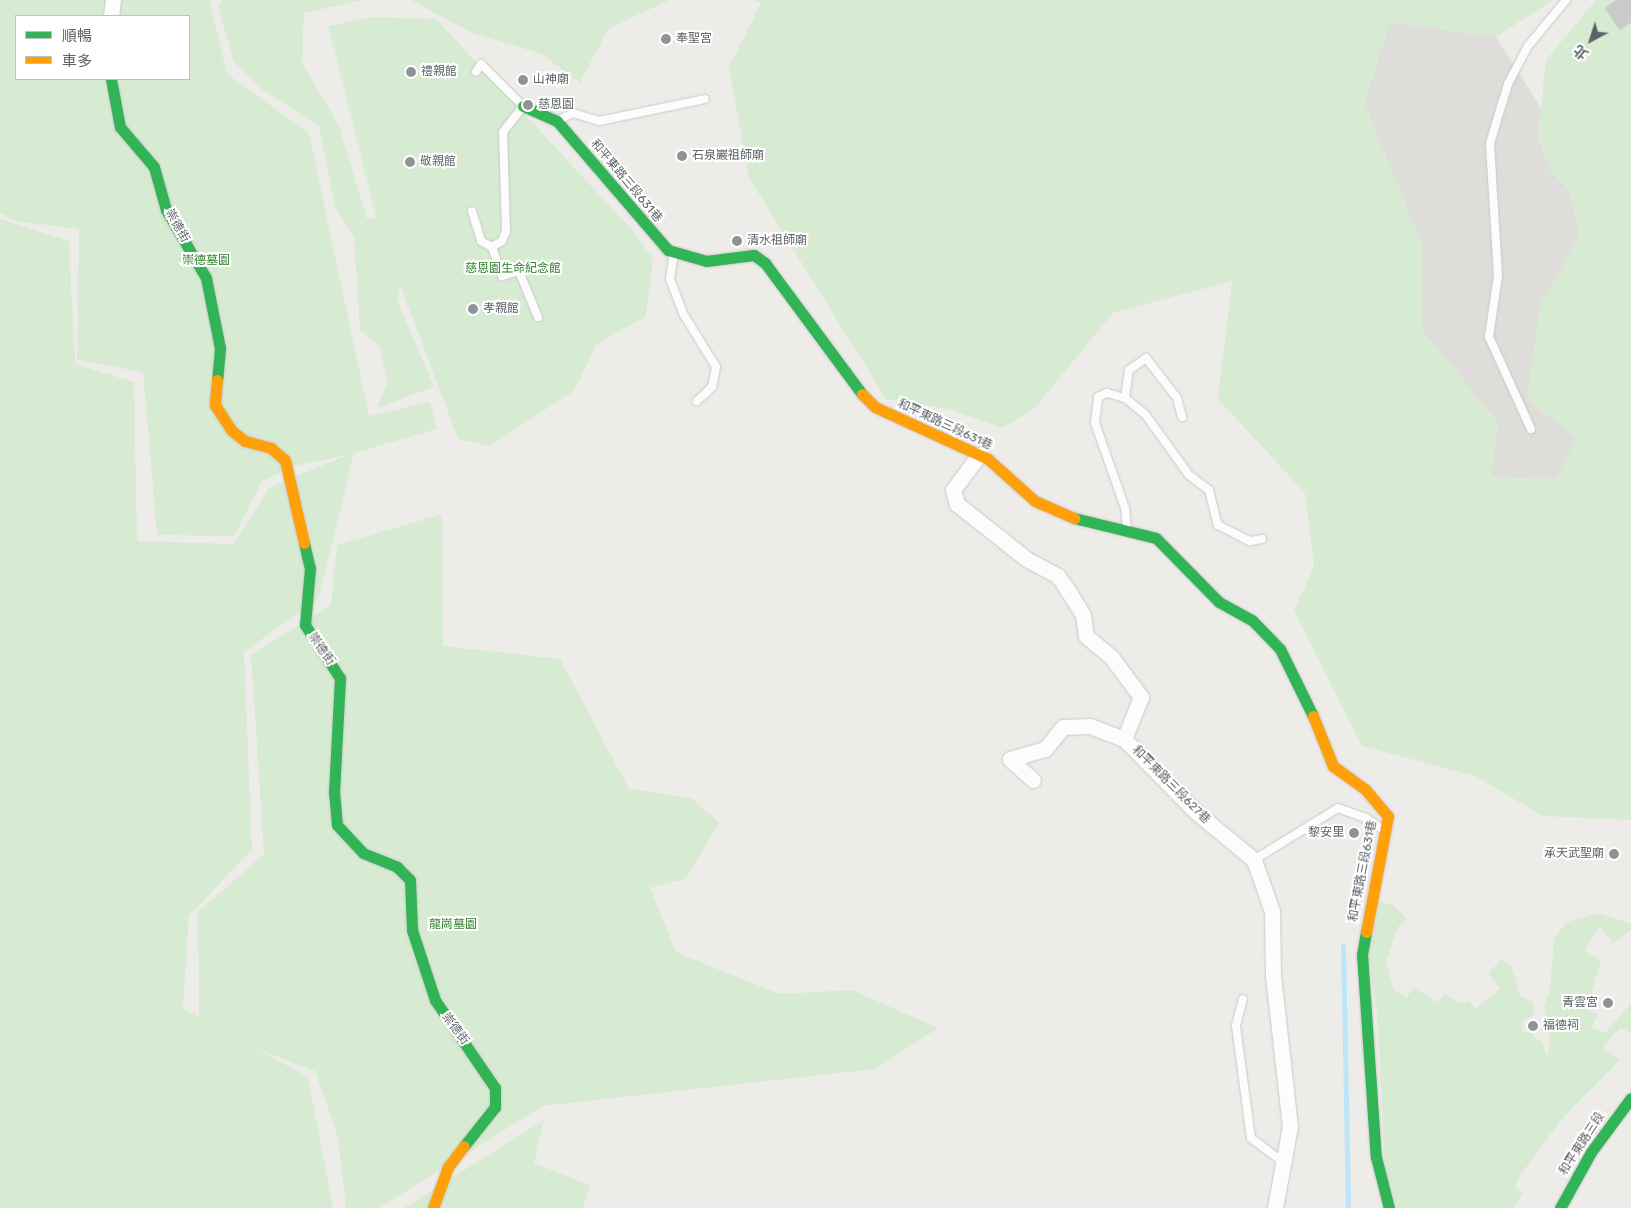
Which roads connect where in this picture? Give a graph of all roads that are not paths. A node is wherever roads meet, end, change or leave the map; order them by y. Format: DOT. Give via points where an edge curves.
graph roads {
  1 [pos="113,0"];
  2 [pos="1566,0"];
  3 [pos="111,15"];
  4 [pos="476,72"];
  5 [pos="112,80"];
  6 [pos="705,99"];
  7 [pos="523,106"];
  8 [pos="557,120"];
  9 [pos="472,211"];
  10 [pos="492,247"];
  11 [pos="674,252"];
  12 [pos="538,317"];
  13 [pos="1124,398"];
  14 [pos="697,401"];
  15 [pos="1182,417"];
  16 [pos="1531,429"];
  17 [pos="978,455"];
  18 [pos="1127,529"];
  19 [pos="1262,539"];
  20 [pos="1124,739"];
  21 [pos="1033,780"];
  22 [pos="1386,833"];
  23 [pos="1254,860"];
  24 [pos="1243,999"];
  25 [pos="1631,1098"];
  26 [pos="1283,1162"];
  27 [pos="433,1208"];
  28 [pos="1275,1208"];
  29 [pos="1389,1208"];
  30 [pos="1561,1208"];
  1 -- 3 [label="street"];
  2 -- 16 [label="lane" via="1528,46 1508,84 1490,143 1498,275 1489,337"];
  4 -- 7 [label="lane, 和平東路三段631巷" via="481,64"];
  5 -- 27 [label="street, 崇德街" via="120,127 154,167 166,210 206,278 220,348 215,405 231,430 245,440 271,448 285,460 310,568 305,625 340,678 334,791 338,825 362,853 397,867 410,880 412,930 434,1000 495,1088 495,1107 448,1167"];
  6 -- 8 [label="lane" via="600,121 573,113"];
  7 -- 8 [label="street, 和平東路三段631巷"];
  7 -- 10 [label="lane" via="503,132 506,231 502,242"];
  8 -- 11 [label="street, 和平東路三段631巷" via="650,232"];
  9 -- 10 [label="lane" via="481,241"];
  10 -- 12 [label="lane" via="502,276 519,271"];
  11 -- 14 [label="lane" via="674,288 684,315 716,367 712,387"];
  11 -- 17 [label="street, 和平東路三段631巷" via="706,261 754,255 776,274 850,382 875,407"];
  13 -- 15 [label="lane" via="1129,370 1146,358 1177,398"];
  13 -- 18 [label="lane" via="1107,393 1098,397 1095,422 1119,490"];
  13 -- 19 [label="lane" via="1145,414 1189,475 1209,490 1218,525 1250,541"];
  17 -- 18 [label="street, 和平東路三段631巷" via="1060,515"];
  17 -- 20 [label="street" via="953,490 957,504 1028,560 1058,576 1083,615 1086,636 1112,658 1141,697"];
  18 -- 22 [label="street, 和平東路三段631巷" via="1170,548 1219,602 1252,620 1280,649 1323,735 1333,766 1382,804 1388,816"];
  20 -- 21 [label="street, 和平東路三段627巷" via="1090,726 1063,727 1045,750 1010,758"];
  20 -- 23 [label="street, 和平東路三段627巷" via="1197,813"];
  22 -- 23 [label="lane" via="1366,818 1338,808"];
  22 -- 29 [label="street, 和平東路三段631巷" via="1374,878 1362,954 1376,1156"];
  23 -- 26 [label="street" via="1272,912 1272,975 1290,1126"];
  24 -- 26 [label="lane" via="1236,1026 1251,1138"];
  25 -- 30 [label="street, 和平東路三段" via="1592,1152"];
  26 -- 28 [label="street"];
}
